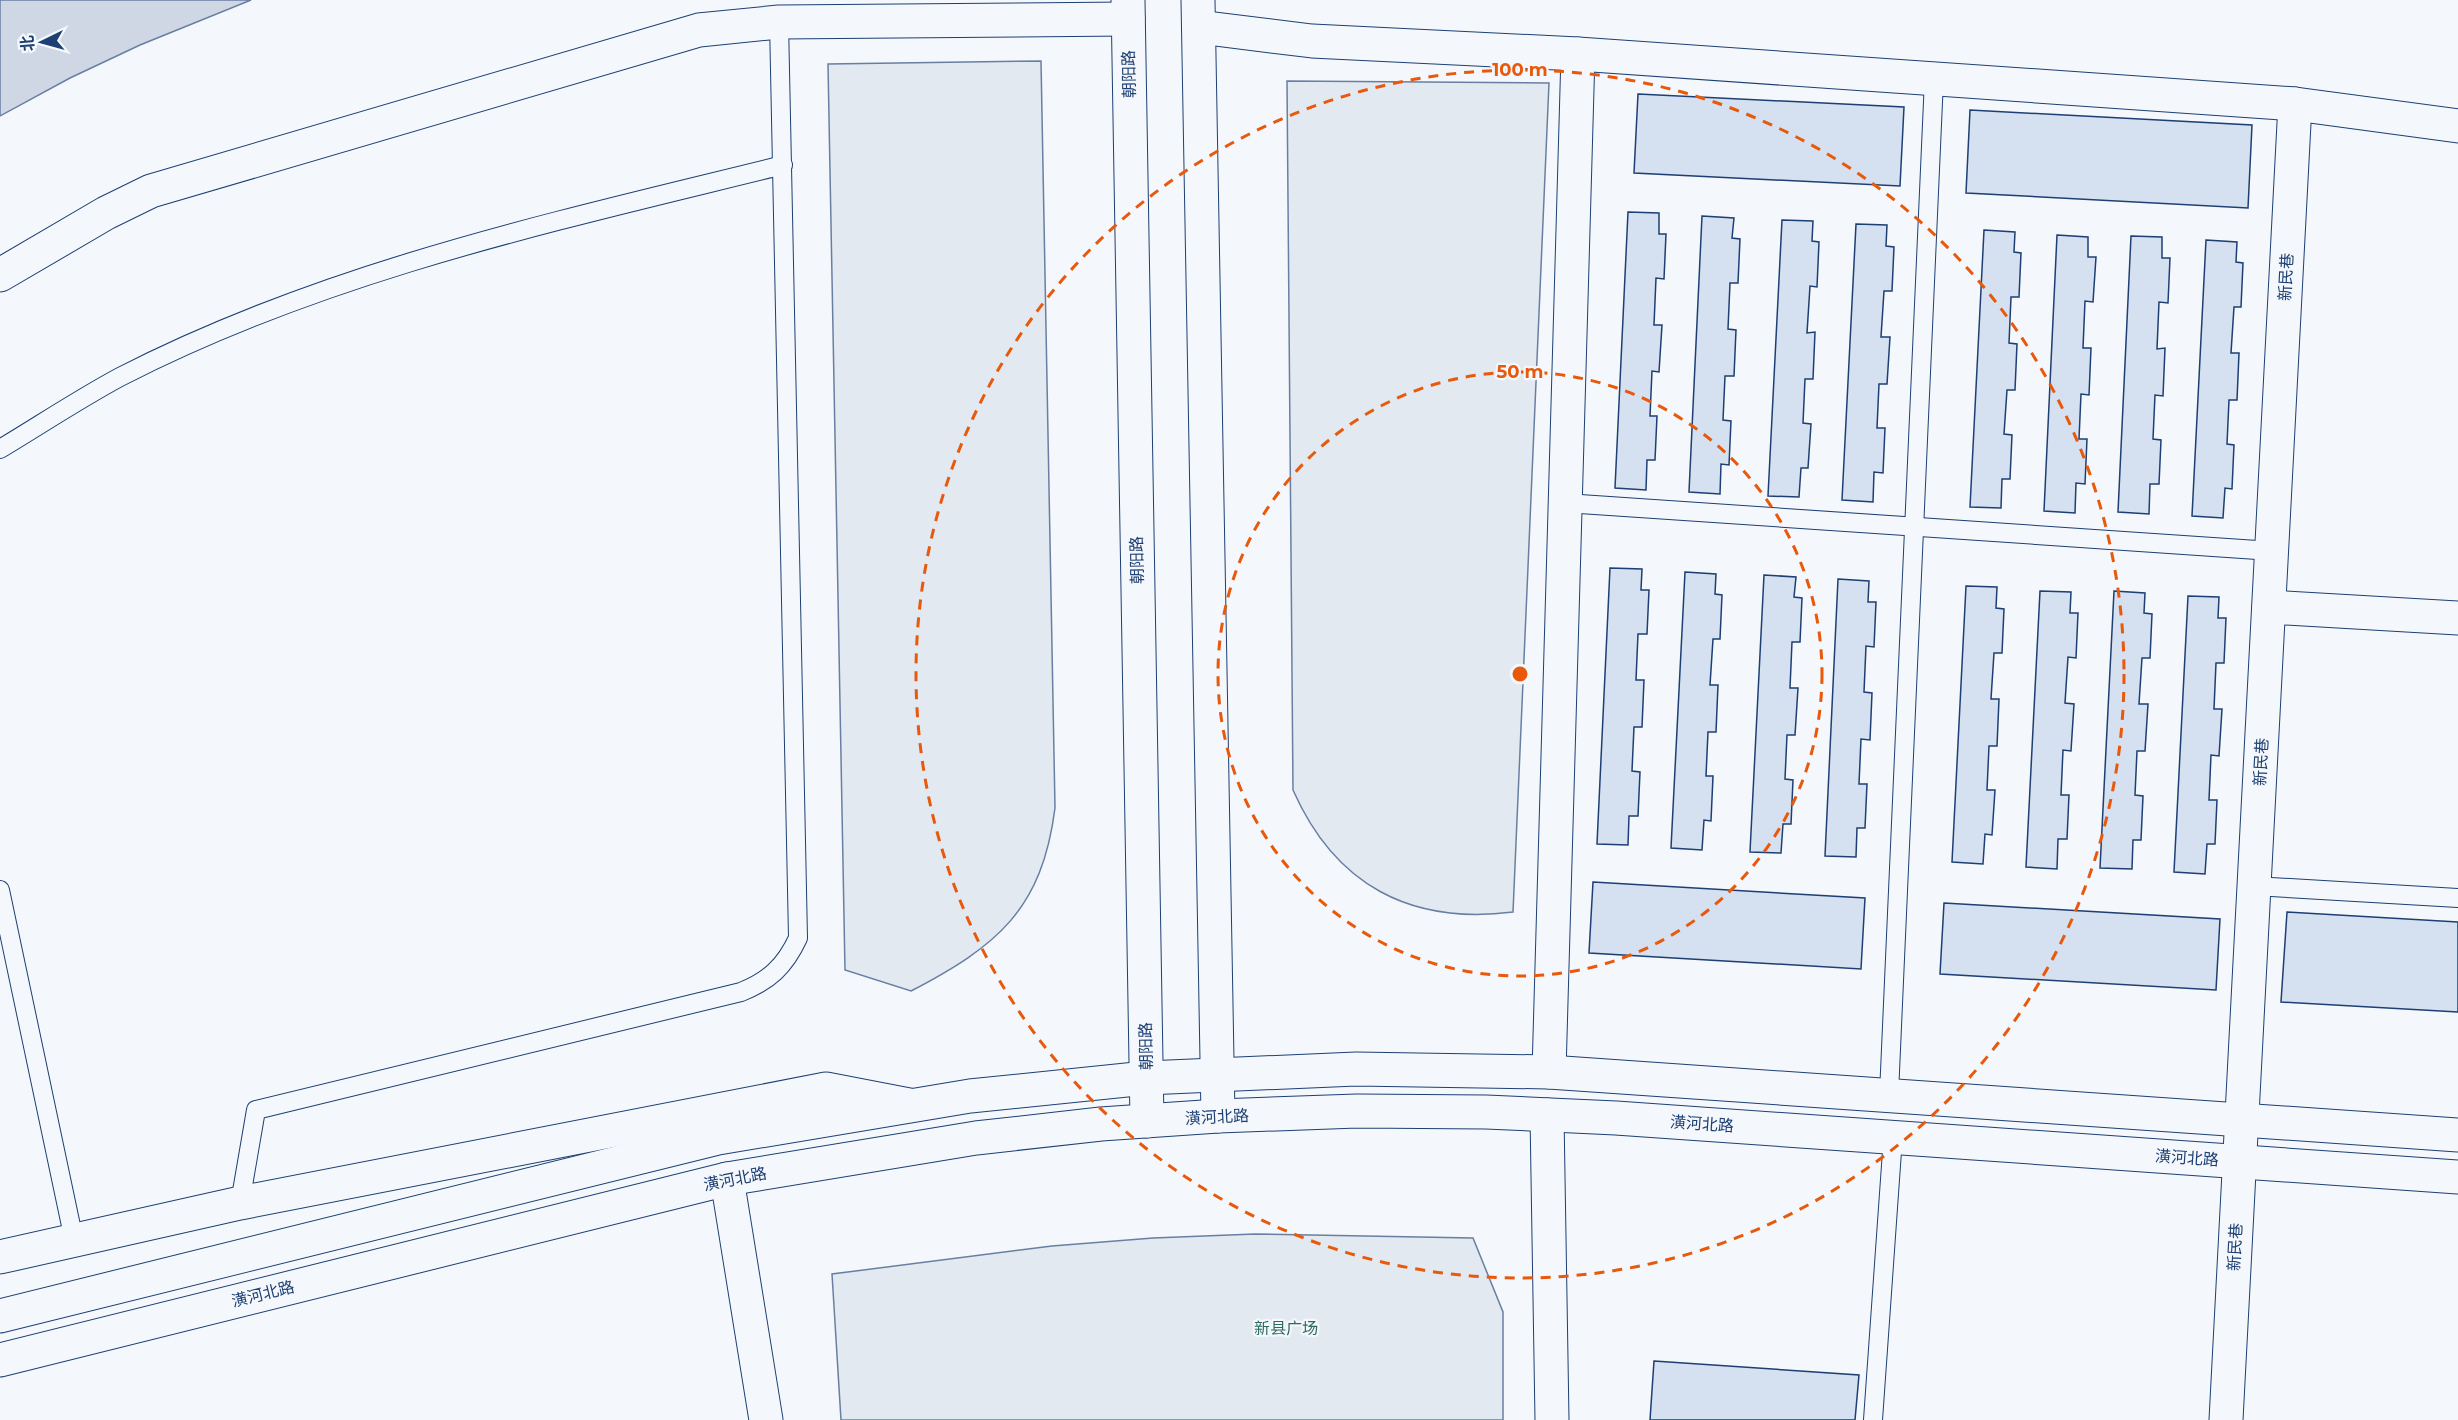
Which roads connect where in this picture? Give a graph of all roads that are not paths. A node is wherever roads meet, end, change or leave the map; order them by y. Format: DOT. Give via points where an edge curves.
graph roads {
  1 [pos="1128,10"];
  2 [pos="1198,13"];
  3 [pos="779,22"];
  4 [pos="1578,54"];
  5 [pos="1934,79"];
  6 [pos="2295,104"];
  7 [pos="2458,126"];
  8 [pos="783,165"];
  9 [pos="0,275"];
  10 [pos="0,449"];
  11 [pos="1565,503"];
  12 [pos="1914,527"];
  13 [pos="2272,551"];
  14 [pos="2270,607"];
  15 [pos="2458,618"];
  16 [pos="2254,886"];
  17 [pos="0,890"];
  18 [pos="2458,898"];
  19 [pos="1549,1072"];
  20 [pos="1218,1074"];
  21 [pos="1146,1078"];
  22 [pos="1888,1094"];
  23 [pos="911,1106"];
  24 [pos="1547,1114"];
  25 [pos="1218,1116"];
  26 [pos="2242,1119"];
  27 [pos="1147,1121"];
  28 [pos="2458,1135"];
  29 [pos="1893,1137"];
  30 [pos="2239,1162"];
  31 [pos="2458,1177"];
  32 [pos="727,1179"];
  33 [pos="240,1203"];
  34 [pos="75,1240"];
  35 [pos="0,1257"];
  36 [pos="0,1316"];
  37 [pos="0,1360"];
  38 [pos="765,1420"];
  39 [pos="1552,1420"];
  40 [pos="1873,1420"];
  41 [pos="2226,1420"];
  1 -- 3 [label="main road"];
  1 -- 21 [label="main road, 朝阳路"];
  2 -- 4 [label="main road" via="1312,41"];
  2 -- 20 [label="main road"];
  3 -- 8 [label="lane"];
  3 -- 9 [label="main road" via="699,30 151,191"];
  4 -- 5 [label="main road"];
  4 -- 11 [label="main road"];
  5 -- 6 [label="main road"];
  5 -- 12 [label="lane"];
  6 -- 7 [label="main road"];
  6 -- 13 [label="main road, 新民巷"];
  8 -- 10 [label="lane" via="517,230 342,283 267,311 119,378"];
  8 -- 33 [label="lane" via="798,939 790,957 761,984 741,992 256,1110"];
  11 -- 12 [label="lane"];
  11 -- 19 [label="main road"];
  12 -- 13 [label="lane"];
  12 -- 22 [label="lane"];
  13 -- 14 [label="main road, 新民巷"];
  14 -- 15 [label="main road"];
  14 -- 16 [label="main road, 新民巷"];
  16 -- 18 [label="lane"];
  16 -- 26 [label="main road, 新民巷"];
  17 -- 34 [label="lane"];
  19 -- 20 [label="main road" via="1356,1069"];
  19 -- 22 [label="main road"];
  20 -- 21 [label="main road"];
  20 -- 25 [label="main road"];
  21 -- 23 [label="main road"];
  21 -- 27 [label="main road, 朝阳路"];
  22 -- 26 [label="main road"];
  23 -- 33 [label="main road" via="826,1089"];
  23 -- 36 [label="main road" via="718,1138"];
  24 -- 25 [label="main road, 潢河北路" via="1357,1111"];
  24 -- 29 [label="main road, 潢河北路"];
  24 -- 39 [label="main road"];
  25 -- 27 [label="main road, 潢河北路"];
  26 -- 28 [label="main road"];
  26 -- 30 [label="main road, 新民巷"];
  27 -- 32 [label="main road, 潢河北路" via="976,1138"];
  29 -- 30 [label="main road, 潢河北路"];
  29 -- 40 [label="lane"];
  30 -- 31 [label="main road, 潢河北路"];
  30 -- 41 [label="main road, 新民巷"];
  32 -- 37 [label="main road, 潢河北路"];
  32 -- 38 [label="main road"];
  33 -- 34 [label="main road"];
  34 -- 35 [label="main road"];
}
